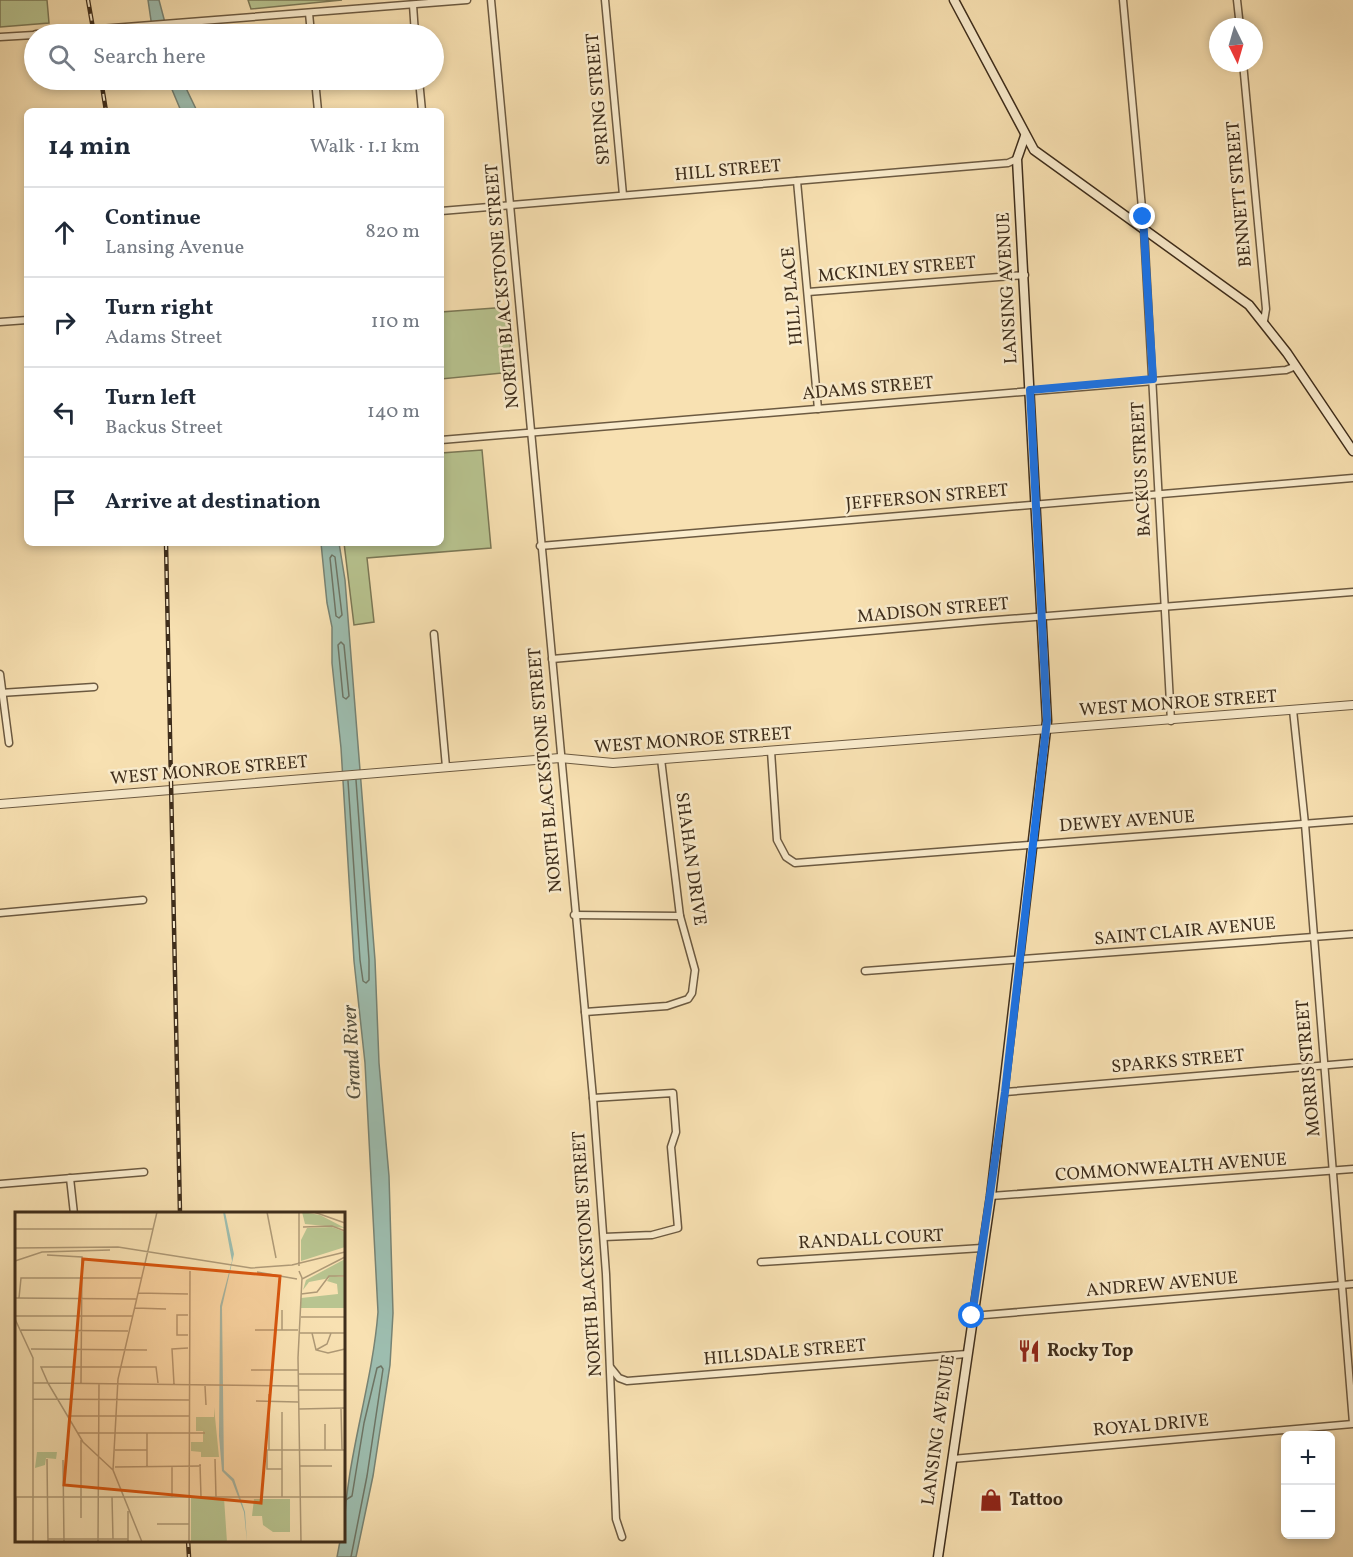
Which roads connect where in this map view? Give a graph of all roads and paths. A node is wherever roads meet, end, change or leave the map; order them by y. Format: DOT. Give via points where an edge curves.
graph roads {
  1 [pos="467,0"];
  2 [pos="491,0"];
  3 [pos="605,0"];
  4 [pos="954,0"];
  5 [pos="1123,0"];
  6 [pos="1237,0"];
  7 [pos="413,4"];
  8 [pos="309,13"];
  9 [pos="1239,18"];
  10 [pos="170,24"];
  11 [pos="310,24"];
  12 [pos="414,24"];
  13 [pos="24,36"];
  14 [pos="0,37"];
  15 [pos="1244,72"];
  16 [pos="316,90"];
  17 [pos="420,90"];
  18 [pos="318,108"];
  19 [pos="422,108"];
  20 [pos="1025,136"];
  21 [pos="1017,159"];
  22 [pos="797,181"];
  23 [pos="623,195"];
  24 [pos="510,206"];
  25 [pos="444,211"];
  26 [pos="1144,230"];
  27 [pos="1025,275"];
  28 [pos="808,292"];
  29 [pos="24,320"];
  30 [pos="1264,321"];
  31 [pos="0,322"];
  32 [pos="1296,366"];
  33 [pos="1153,379"];
  34 [pos="1030,390"];
  35 [pos="818,409"];
  36 [pos="531,433"];
  37 [pos="444,440"];
  38 [pos="1353,451"];
  39 [pos="1353,478"];
  40 [pos="1158,494"];
  41 [pos="1035,504"];
  42 [pos="540,546"];
  43 [pos="1353,592"];
  44 [pos="1165,608"];
  45 [pos="1042,617"];
  46 [pos="434,634"];
  47 [pos="552,659"];
  48 [pos="0,674"];
  49 [pos="94,687"];
  50 [pos="1,693"];
  51 [pos="1353,705"];
  52 [pos="1293,710"];
  53 [pos="1171,721"];
  54 [pos="1045,730"];
  55 [pos="9,743"];
  56 [pos="771,751"];
  57 [pos="560,758"];
  58 [pos="661,759"];
  59 [pos="446,767"];
  60 [pos="0,804"];
  61 [pos="1353,820"];
  62 [pos="1305,824"];
  63 [pos="1034,845"];
  64 [pos="143,900"];
  65 [pos="0,913"];
  66 [pos="574,915"];
  67 [pos="680,916"];
  68 [pos="1353,934"];
  69 [pos="1313,937"];
  70 [pos="1019,961"];
  71 [pos="865,971"];
  72 [pos="585,1012"];
  73 [pos="1353,1063"];
  74 [pos="1323,1065"];
  75 [pos="1005,1092"];
  76 [pos="592,1098"];
  77 [pos="1353,1168"];
  78 [pos="1332,1170"];
  79 [pos="144,1172"];
  80 [pos="70,1178"];
  81 [pos="0,1184"];
  82 [pos="991,1196"];
  83 [pos="74,1212"];
  84 [pos="604,1237"];
  85 [pos="982,1248"];
  86 [pos="761,1262"];
  87 [pos="1353,1284"];
  88 [pos="1342,1285"];
  89 [pos="972,1316"];
  90 [pos="967,1354"];
  91 [pos="611,1368"];
  92 [pos="1353,1423"];
  93 [pos="952,1459"];
  94 [pos="622,1537"];
  95 [pos="938,1557"];
  1 -- 7 [label="street"];
  2 -- 24 [label="street, NORTH BLACKSTONE STREET"];
  3 -- 23 [label="street, SPRING STREET"];
  4 -- 20 [label="main road"];
  5 -- 26 [label="street, BACKUS STREET"];
  6 -- 9 [label="street"];
  7 -- 8 [label="street"];
  7 -- 12 [label="street"];
  8 -- 10 [label="street"];
  8 -- 11 [label="street"];
  13 -- 14 [label="street"];
  15 -- 30 [label="street, BENNETT STREET"];
  16 -- 18 [label="street"];
  17 -- 19 [label="street"];
  20 -- 21 [label="main road, LANSING AVENUE"];
  20 -- 26 [label="main road" via="1043,158"];
  21 -- 22 [label="street, HILL STREET" via="1008,163"];
  21 -- 27 [label="main road, LANSING AVENUE"];
  22 -- 23 [label="street, HILL STREET"];
  22 -- 28 [label="street, HILL PLACE"];
  23 -- 24 [label="street, HILL STREET"];
  24 -- 25 [label="street, HILL STREET"];
  24 -- 36 [label="street, NORTH BLACKSTONE STREET"];
  26 -- 30 [label="main road" via="1243,299"];
  26 -- 33 [label="street, BACKUS STREET"];
  27 -- 28 [label="street, MCKINLEY STREET"];
  27 -- 34 [label="main road, LANSING AVENUE"];
  28 -- 35 [label="street, HILL PLACE"];
  29 -- 31 [label="street"];
  30 -- 32 [label="main road"];
  32 -- 33 [label="street, ADAMS STREET" via="1286,370"];
  32 -- 38 [label="main road"];
  33 -- 34 [label="street, ADAMS STREET"];
  33 -- 40 [label="street, BACKUS STREET"];
  34 -- 35 [label="street, ADAMS STREET"];
  34 -- 41 [label="main road, LANSING AVENUE"];
  35 -- 36 [label="street, ADAMS STREET"];
  36 -- 37 [label="street, ADAMS STREET"];
  36 -- 42 [label="street, NORTH BLACKSTONE STREET"];
  39 -- 40 [label="street, JEFFERSON STREET"];
  40 -- 41 [label="street, JEFFERSON STREET"];
  40 -- 44 [label="street, BACKUS STREET"];
  41 -- 42 [label="street, JEFFERSON STREET"];
  41 -- 45 [label="main road, LANSING AVENUE"];
  42 -- 47 [label="street, NORTH BLACKSTONE STREET"];
  43 -- 44 [label="street, MADISON STREET"];
  44 -- 45 [label="street, MADISON STREET"];
  44 -- 53 [label="street, BACKUS STREET"];
  45 -- 47 [label="street, MADISON STREET"];
  45 -- 54 [label="main road, LANSING AVENUE"];
  46 -- 59 [label="street"];
  47 -- 57 [label="street, NORTH BLACKSTONE STREET"];
  48 -- 50 [label="street"];
  49 -- 50 [label="street"];
  50 -- 55 [label="street"];
  51 -- 52 [label="street, WEST MONROE STREET"];
  52 -- 53 [label="street, WEST MONROE STREET"];
  52 -- 62 [label="street, MORRIS STREET"];
  53 -- 54 [label="street, WEST MONROE STREET"];
  54 -- 56 [label="street, WEST MONROE STREET"];
  54 -- 63 [label="main road, LANSING AVENUE"];
  56 -- 58 [label="street, WEST MONROE STREET"];
  56 -- 63 [label="street, DEWEY AVENUE" via="777,840 786,857 795,863"];
  57 -- 58 [label="street, WEST MONROE STREET" via="613,763"];
  57 -- 59 [label="street, WEST MONROE STREET"];
  57 -- 66 [label="street, NORTH BLACKSTONE STREET"];
  58 -- 67 [label="street, SHAHAN DRIVE"];
  59 -- 60 [label="street, WEST MONROE STREET"];
  61 -- 62 [label="street, DEWEY AVENUE"];
  62 -- 63 [label="street, DEWEY AVENUE"];
  62 -- 69 [label="street, MORRIS STREET"];
  63 -- 70 [label="main road, LANSING AVENUE"];
  64 -- 65 [label="street"];
  66 -- 67 [label="street"];
  66 -- 72 [label="street, NORTH BLACKSTONE STREET"];
  67 -- 72 [label="street, SHAHAN DRIVE" via="695,970 688,999 667,1006"];
  68 -- 69 [label="street, SAINT CLAIR AVENUE"];
  69 -- 70 [label="street, SAINT CLAIR AVENUE"];
  69 -- 74 [label="street, MORRIS STREET"];
  70 -- 71 [label="street, SAINT CLAIR AVENUE"];
  70 -- 75 [label="main road, LANSING AVENUE"];
  72 -- 76 [label="street, NORTH BLACKSTONE STREET"];
  73 -- 74 [label="street, SPARKS STREET"];
  74 -- 75 [label="street, SPARKS STREET"];
  74 -- 78 [label="street, MORRIS STREET"];
  75 -- 82 [label="main road, LANSING AVENUE"];
  76 -- 84 [label="street, NORTH BLACKSTONE STREET"];
  76 -- 84 [label="street" via="673,1093 676,1132 671,1147 678,1228 652,1235"];
  77 -- 78 [label="street, COMMONWEALTH AVENUE"];
  78 -- 82 [label="street, COMMONWEALTH AVENUE"];
  78 -- 88 [label="street, MORRIS STREET"];
  79 -- 80 [label="street"];
  80 -- 81 [label="street"];
  80 -- 83 [label="street"];
  82 -- 85 [label="main road, LANSING AVENUE"];
  84 -- 91 [label="street, NORTH BLACKSTONE STREET"];
  85 -- 86 [label="street, RANDALL COURT"];
  85 -- 89 [label="main road, LANSING AVENUE"];
  87 -- 88 [label="street, ANDREW AVENUE"];
  88 -- 89 [label="street, ANDREW AVENUE"];
  88 -- 92 [label="street, MORRIS STREET"];
  89 -- 90 [label="main road, LANSING AVENUE"];
  90 -- 91 [label="street, HILLSDALE STREET" via="627,1381"];
  90 -- 93 [label="main road, LANSING AVENUE"];
  91 -- 94 [label="street, NORTH BLACKSTONE STREET" via="616,1519"];
  92 -- 93 [label="street, ROYAL DRIVE"];
  93 -- 95 [label="main road, LANSING AVENUE"];
}
